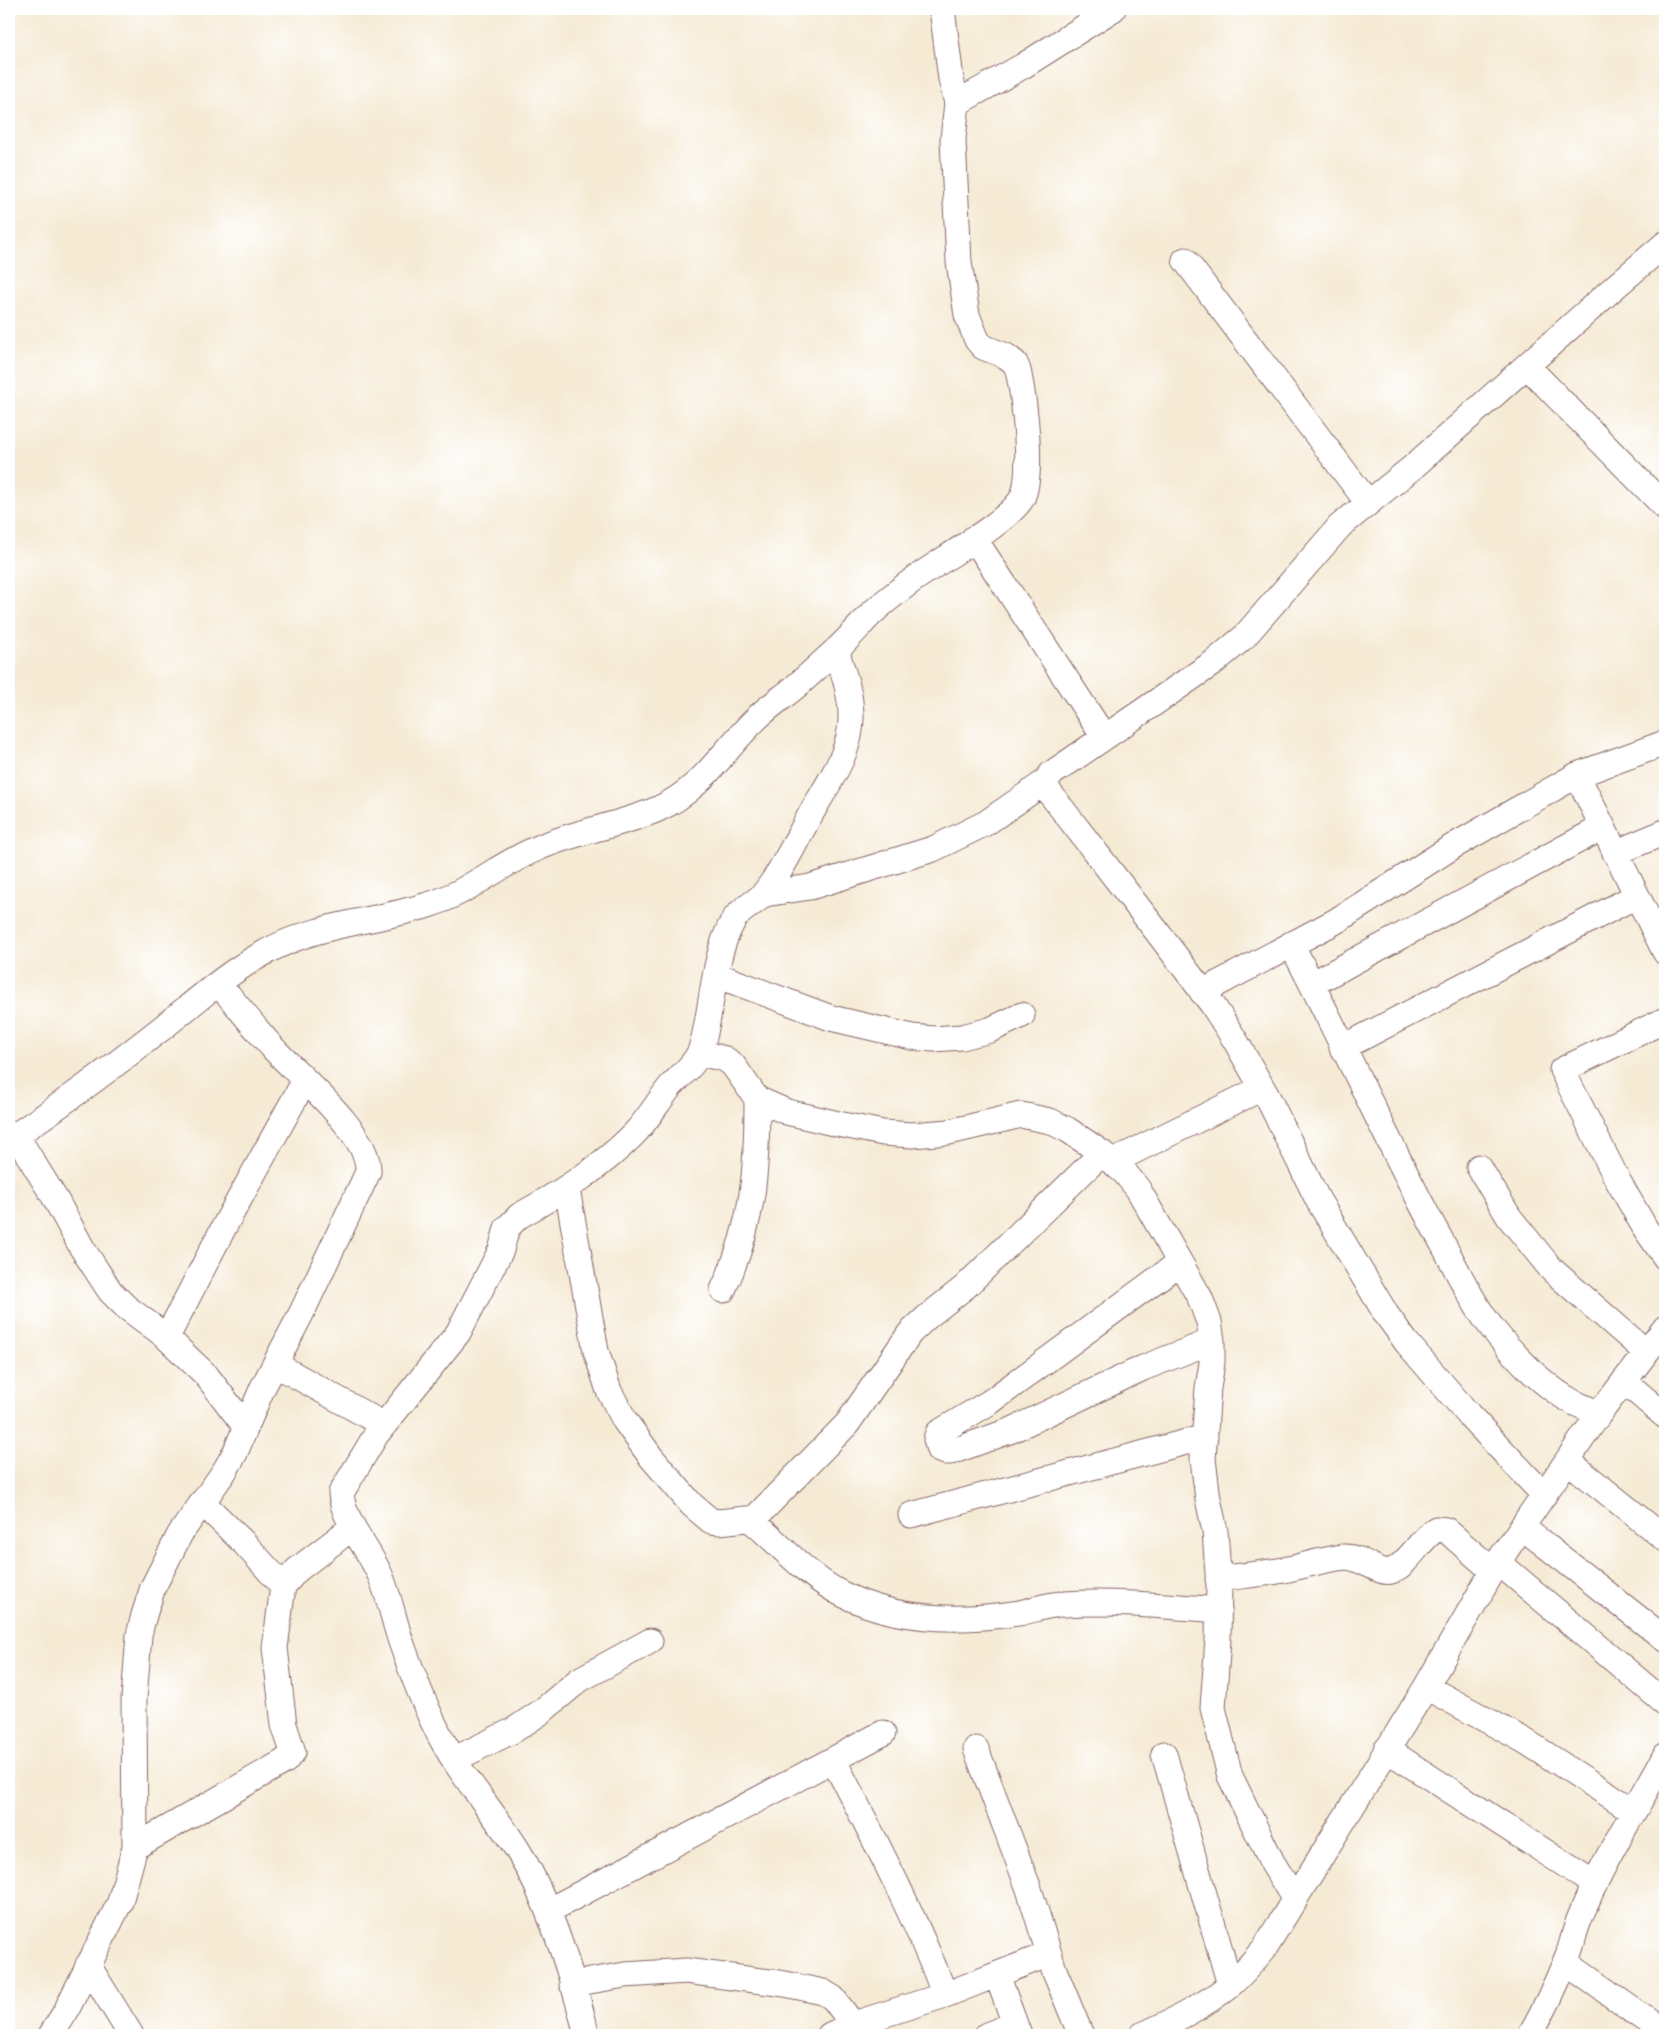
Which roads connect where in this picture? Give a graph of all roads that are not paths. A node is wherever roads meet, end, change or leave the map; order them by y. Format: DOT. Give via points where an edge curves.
graph roads {
  1 [pos="942,9"];
  2 [pos="1113,9"];
  3 [pos="957,103"];
  4 [pos="1665,244"];
  5 [pos="1185,260"];
  6 [pos="1527,366"];
  7 [pos="1368,504"];
  8 [pos="1665,507"];
  9 [pos="974,538"];
  10 [pos="836,650"];
  11 [pos="1104,737"];
  12 [pos="1665,743"];
  13 [pos="1577,775"];
  14 [pos="1045,782"];
  15 [pos="1603,827"];
  16 [pos="1665,832"];
  17 [pos="1615,853"];
  18 [pos="765,894"];
  19 [pos="1649,905"];
  20 [pos="1291,944"];
  21 [pos="1665,952"];
  22 [pos="716,975"];
  23 [pos="219,984"];
  24 [pos="1312,984"];
  25 [pos="1202,992"];
  26 [pos="1022,1015"];
  27 [pos="1665,1020"];
  28 [pos="1342,1048"];
  29 [pos="700,1053"];
  30 [pos="305,1080"];
  31 [pos="1262,1088"];
  32 [pos="757,1098"];
  33 [pos="12,1137"];
  34 [pos="1107,1157"];
  35 [pos="1479,1167"];
  36 [pos="567,1189"];
  37 [pos="1665,1257"];
  38 [pos="1179,1263"];
  39 [pos="723,1290"];
  40 [pos="1665,1328"];
  41 [pos="167,1337"];
  42 [pos="1212,1341"];
  43 [pos="1646,1352"];
  44 [pos="275,1364"];
  45 [pos="1624,1381"];
  46 [pos="1599,1414"];
  47 [pos="1665,1416"];
  48 [pos="384,1425"];
  49 [pos="245,1426"];
  50 [pos="1205,1437"];
  51 [pos="1568,1461"];
  52 [pos="1544,1495"];
  53 [pos="202,1502"];
  54 [pos="911,1515"];
  55 [pos="752,1521"];
  56 [pos="354,1527"];
  57 [pos="1522,1527"];
  58 [pos="1662,1527"];
  59 [pos="1495,1566"];
  60 [pos="1218,1579"];
  61 [pos="282,1586"];
  62 [pos="1219,1610"];
  63 [pos="1665,1639"];
  64 [pos="650,1642"];
  65 [pos="1426,1686"];
  66 [pos="1665,1703"];
  67 [pos="883,1733"];
  68 [pos="976,1749"];
  69 [pos="1386,1749"];
  70 [pos="1164,1754"];
  71 [pos="1665,1756"];
  72 [pos="455,1759"];
  73 [pos="834,1761"];
  74 [pos="1634,1811"];
  75 [pos="135,1847"];
  76 [pos="1595,1884"];
  77 [pos="1295,1900"];
  78 [pos="548,1911"];
  79 [pos="1049,1954"];
  80 [pos="1565,1962"];
  81 [pos="88,1965"];
  82 [pos="997,1974"];
  83 [pos="572,1984"];
  84 [pos="1230,1985"];
  85 [pos="946,1995"];
  86 [pos="1017,2029"];
  87 [pos="858,2030"];
  88 [pos="1665,2033"];
  89 [pos="51,2035"];
  90 [pos="131,2035"];
  91 [pos="587,2035"];
  92 [pos="830,2035"];
  93 [pos="988,2035"];
  94 [pos="1080,2035"];
  95 [pos="1142,2035"];
  96 [pos="1530,2035"];
  1 -- 3 [label="street"];
  2 -- 3 [label="street"];
  3 -- 9 [label="street" via="953,139 955,191 959,262 967,315 983,347 1006,356 1018,370 1028,474 1020,502"];
  4 -- 6 [label="street"];
  5 -- 7 [label="street"];
  6 -- 7 [label="street"];
  6 -- 8 [label="street"];
  7 -- 11 [label="street" via="1324,542 1244,637"];
  9 -- 10 [label="street" via="907,584"];
  9 -- 11 [label="street"];
  10 -- 18 [label="street" via="848,686 851,716 848,742 785,865"];
  10 -- 23 [label="street" via="756,718 707,775 672,801 621,822 542,846 446,899 400,913 324,928 284,943 241,967"];
  11 -- 14 [label="street" via="1051,774"];
  12 -- 13 [label="street"];
  13 -- 15 [label="street"];
  13 -- 20 [label="street" via="1452,847 1336,921"];
  14 -- 18 [label="street" via="986,823 933,849 810,887"];
  14 -- 25 [label="street" via="1049,792"];
  15 -- 17 [label="street"];
  15 -- 24 [label="street"];
  16 -- 17 [label="street"];
  17 -- 19 [label="street"];
  18 -- 22 [label="street" via="734,919"];
  19 -- 21 [label="street"];
  19 -- 28 [label="street"];
  20 -- 24 [label="street"];
  20 -- 25 [label="street"];
  22 -- 26 [label="street" via="831,1018 912,1037 962,1037 990,1030"];
  22 -- 29 [label="street" via="709,1022"];
  23 -- 30 [label="street" via="272,1047"];
  23 -- 33 [label="street" via="76,1094"];
  24 -- 28 [label="street"];
  25 -- 31 [label="street" via="1235,1040"];
  27 -- 37 [label="street" via="1562,1070 1617,1179"];
  28 -- 46 [label="street" via="1425,1212 1494,1331 1546,1384"];
  29 -- 32 [label="street" via="733,1065"];
  29 -- 36 [label="street" via="634,1134"];
  30 -- 41 [label="street"];
  30 -- 44 [label="street" via="350,1129 369,1162 368,1172"];
  31 -- 34 [label="street"];
  31 -- 52 [label="street" via="1318,1200 1386,1314 1469,1415"];
  32 -- 34 [label="street" via="787,1112 883,1133 912,1135 949,1132 1022,1116 1035,1117 1068,1130"];
  32 -- 39 [label="street" via="757,1152 749,1215 741,1248"];
  33 -- 41 [label="street" via="56,1200 110,1291"];
  34 -- 38 [label="street" via="1138,1189"];
  34 -- 55 [label="street" via="910,1333 847,1424"];
  35 -- 43 [label="street" via="1509,1217 1552,1270"];
  36 -- 48 [label="street" via="519,1216 507,1228 501,1250 458,1333"];
  36 -- 55 [label="street" via="596,1351 608,1391 651,1457 692,1505 711,1521"];
  38 -- 42 [label="street" via="1200,1298 1210,1322"];
  38 -- 42 [label="street" via="990,1402 938,1433 939,1450 951,1452 1012,1430 1143,1368"];
  40 -- 43 [label="street"];
  41 -- 49 [label="street" via="206,1375"];
  42 -- 50 [label="street"];
  43 -- 45 [label="street"];
  44 -- 48 [label="street"];
  44 -- 49 [label="street"];
  45 -- 46 [label="street"];
  45 -- 47 [label="street"];
  46 -- 51 [label="street"];
  48 -- 56 [label="street" via="341,1493 344,1510"];
  49 -- 53 [label="street" via="235,1453"];
  50 -- 54 [label="street"];
  50 -- 60 [label="street" via="1203,1459 1215,1531"];
  51 -- 52 [label="street"];
  51 -- 58 [label="street"];
  52 -- 57 [label="street"];
  53 -- 61 [label="street"];
  53 -- 75 [label="street" via="180,1534 154,1587 139,1635 133,1726"];
  55 -- 62 [label="street" via="818,1580 841,1593 870,1605 926,1618 973,1618 1087,1603 1124,1602"];
  56 -- 61 [label="street" via="297,1570"];
  56 -- 72 [label="street" via="388,1594 401,1641 435,1727"];
  57 -- 59 [label="street"];
  57 -- 63 [label="street"];
  59 -- 60 [label="street" via="1446,1530 1436,1529 1400,1566 1392,1570 1382,1571 1356,1558 1345,1557"];
  59 -- 65 [label="street"];
  59 -- 66 [label="street"];
  60 -- 62 [label="street"];
  61 -- 75 [label="street" via="275,1648 282,1713 292,1754"];
  62 -- 77 [label="street" via="1213,1708 1230,1776 1272,1862"];
  64 -- 72 [label="street" via="579,1680 514,1730"];
  65 -- 69 [label="street"];
  65 -- 74 [label="street" via="1525,1741"];
  67 -- 73 [label="street"];
  68 -- 79 [label="street" via="1029,1889"];
  69 -- 76 [label="street"];
  69 -- 77 [label="street"];
  70 -- 84 [label="street"];
  71 -- 74 [label="street"];
  72 -- 78 [label="street" via="518,1851"];
  73 -- 78 [label="street"];
  73 -- 85 [label="street" via="896,1880"];
  74 -- 76 [label="street"];
  75 -- 81 [label="street" via="120,1902"];
  76 -- 80 [label="street" via="1580,1916"];
  77 -- 84 [label="street" via="1264,1949"];
  78 -- 83 [label="street"];
  79 -- 82 [label="street"];
  79 -- 94 [label="street"];
  80 -- 88 [label="street"];
  80 -- 96 [label="street" via="1554,1991"];
  81 -- 89 [label="street"];
  81 -- 90 [label="street"];
  82 -- 85 [label="street"];
  82 -- 86 [label="street"];
  83 -- 87 [label="street" via="659,1971 728,1975 823,1992 833,1998"];
  83 -- 91 [label="street"];
  84 -- 95 [label="street" via="1180,2018"];
  85 -- 87 [label="street"];
  86 -- 93 [label="street"];
  87 -- 92 [label="street"];
}
